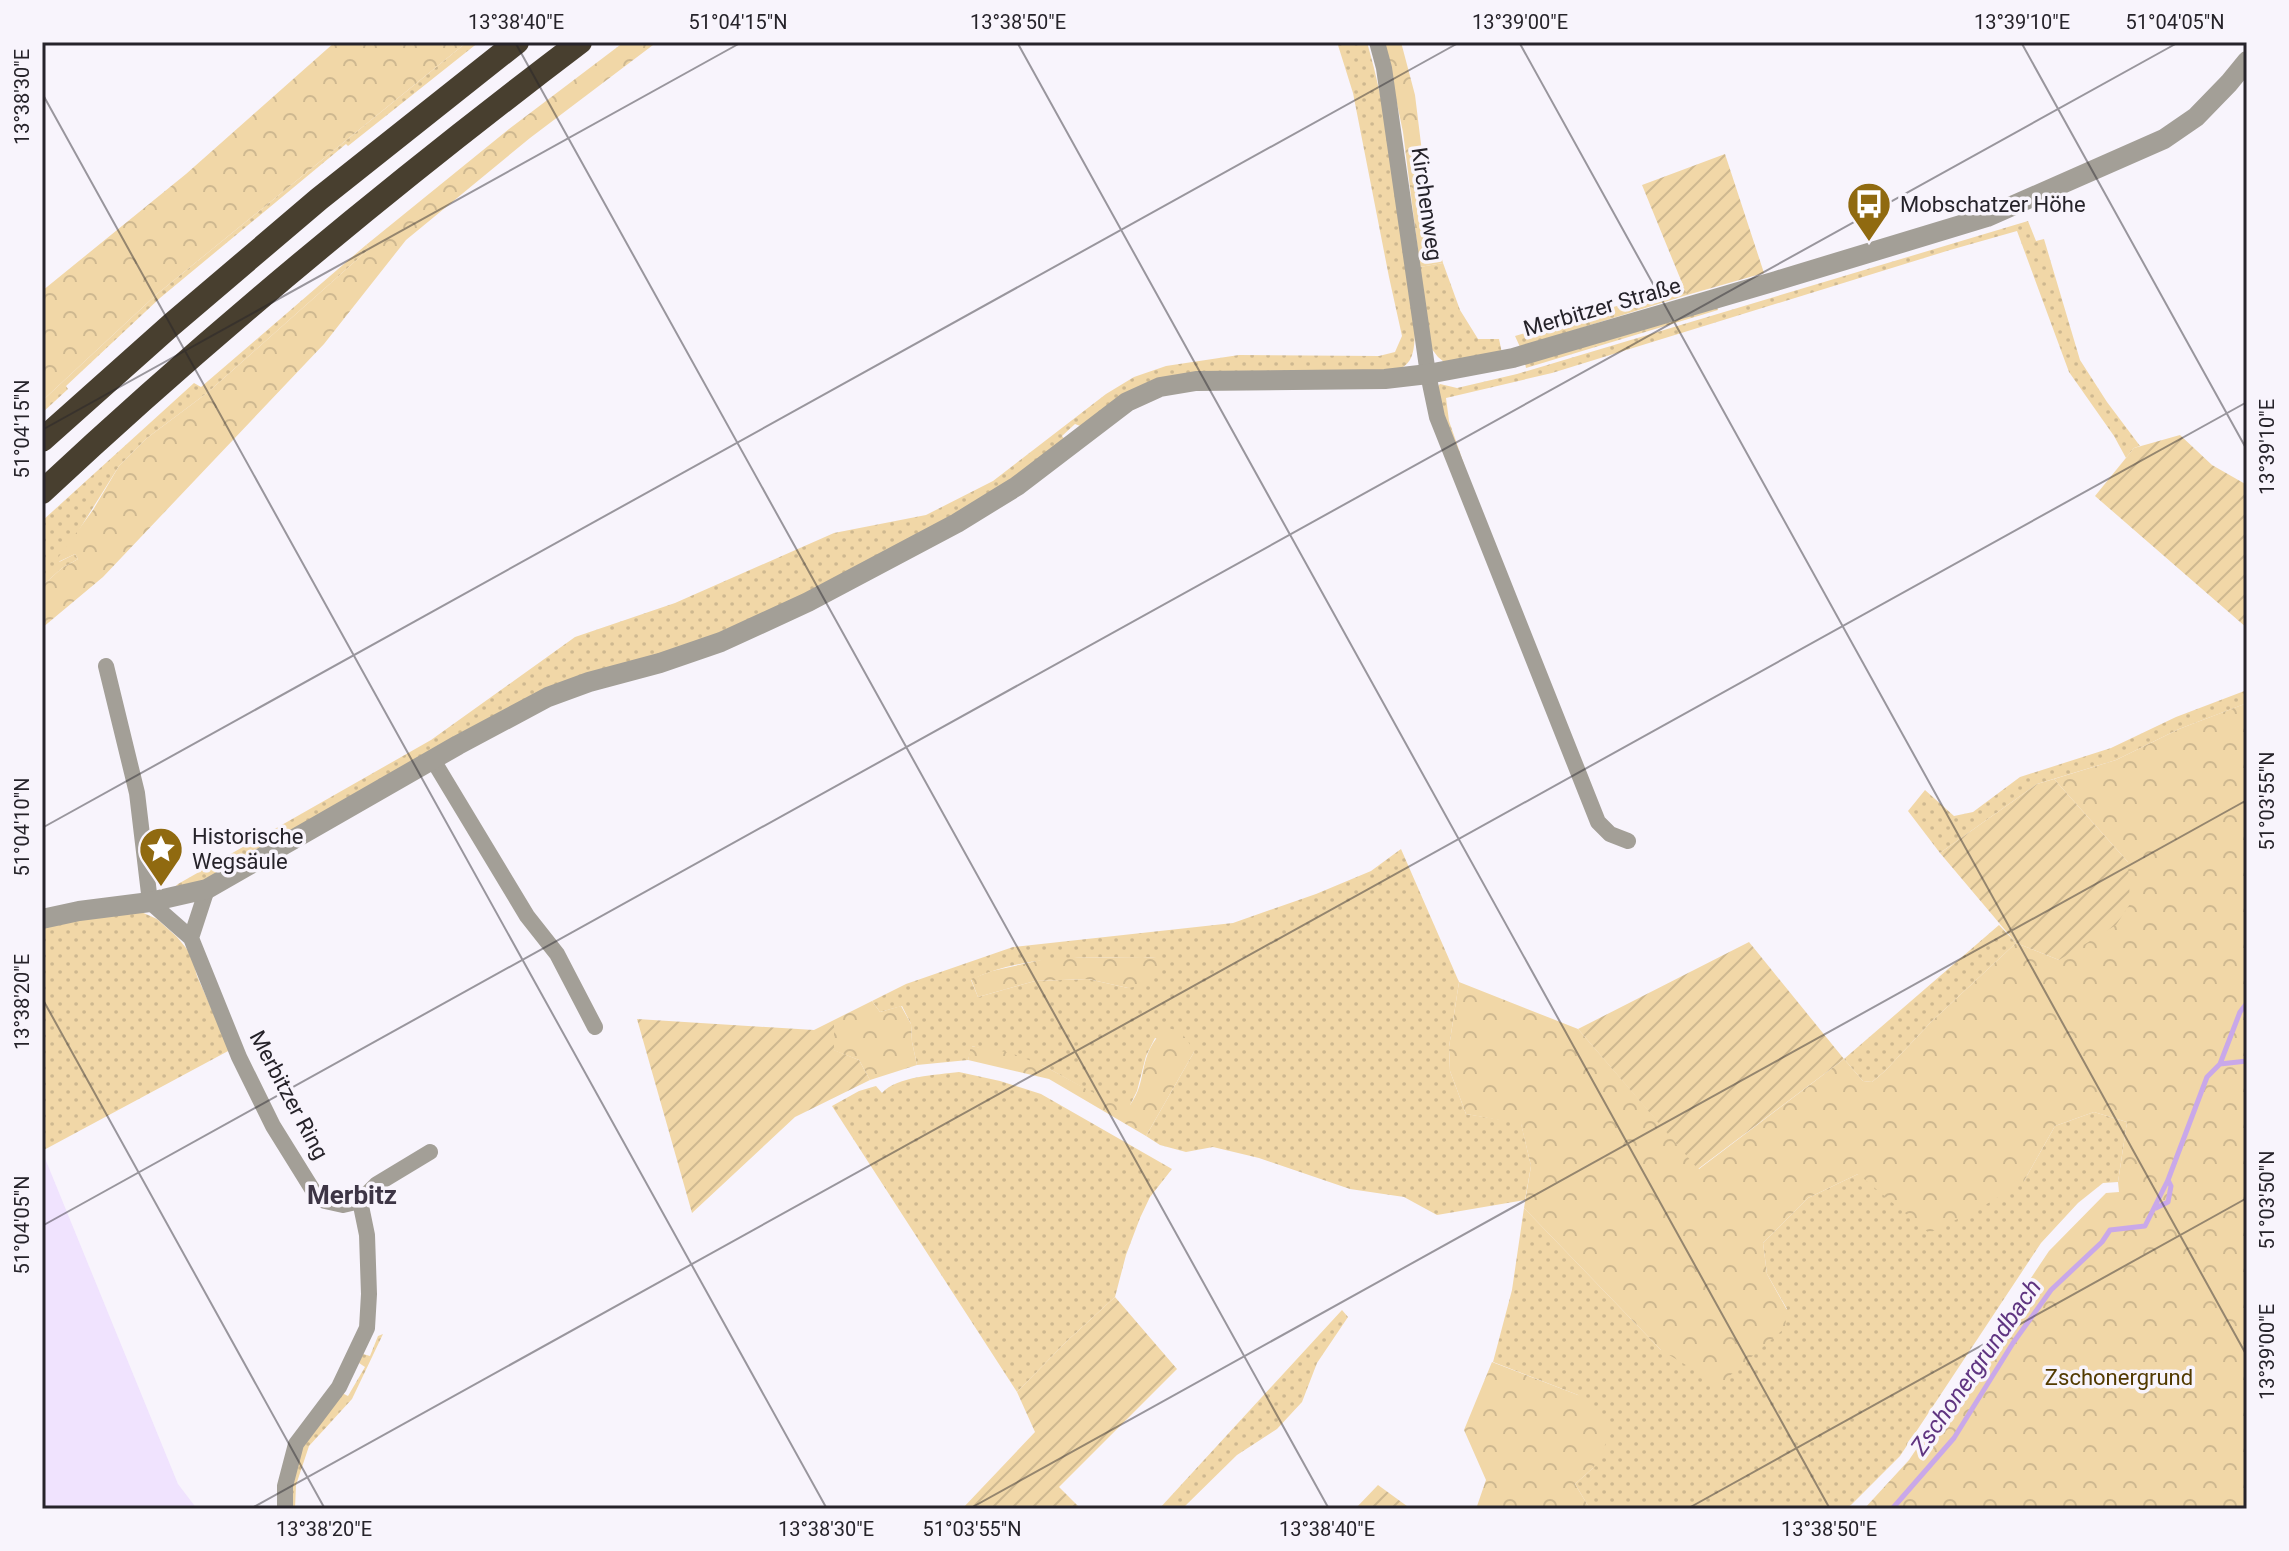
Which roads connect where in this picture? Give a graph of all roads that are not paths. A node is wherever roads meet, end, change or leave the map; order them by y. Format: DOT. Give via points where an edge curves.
graph roads {
  1 [pos="517,42"];
  2 [pos="580,42"];
  3 [pos="1377,42"];
  4 [pos="502,50"];
  5 [pos="2247,61"];
  6 [pos="1428,374"];
  7 [pos="42,440"];
  8 [pos="42,492"];
  9 [pos="106,666"];
  10 [pos="433,760"];
  11 [pos="1628,841"];
  12 [pos="207,889"];
  13 [pos="150,902"];
  14 [pos="42,919"];
  15 [pos="191,938"];
  16 [pos="595,1027"];
  17 [pos="430,1152"];
  18 [pos="360,1201"];
  19 [pos="285,1509"];
  1 -- 4 [label="highway"];
  2 -- 8 [label="highway" via="342,229"];
  3 -- 6 [label="street, Kirchenweg"];
  4 -- 7 [label="highway" via="319,199"];
  5 -- 6 [label="street, Merbitzer Straße" via="2196,117 2164,139 1987,217 1513,358"];
  6 -- 10 [label="street, Merbitzer Straße" via="1196,381 1160,387 1127,402 1017,486 957,523 808,602 721,642 548,697"];
  6 -- 11 [label="street" via="1437,417 1598,822"];
  9 -- 13 [label="street" via="137,793"];
  10 -- 12 [label="street"];
  10 -- 16 [label="street" via="527,916 557,954"];
  12 -- 13 [label="street"];
  12 -- 15 [label="street"];
  13 -- 14 [label="street"];
  13 -- 15 [label="street, Merbitzer Ring"];
  15 -- 18 [label="street, Merbitzer Ring" via="239,1057 314,1192 343,1205"];
  17 -- 18 [label="street" via="377,1184"];
  18 -- 19 [label="street" via="367,1235 367,1328 339,1387 296,1444"];
}
